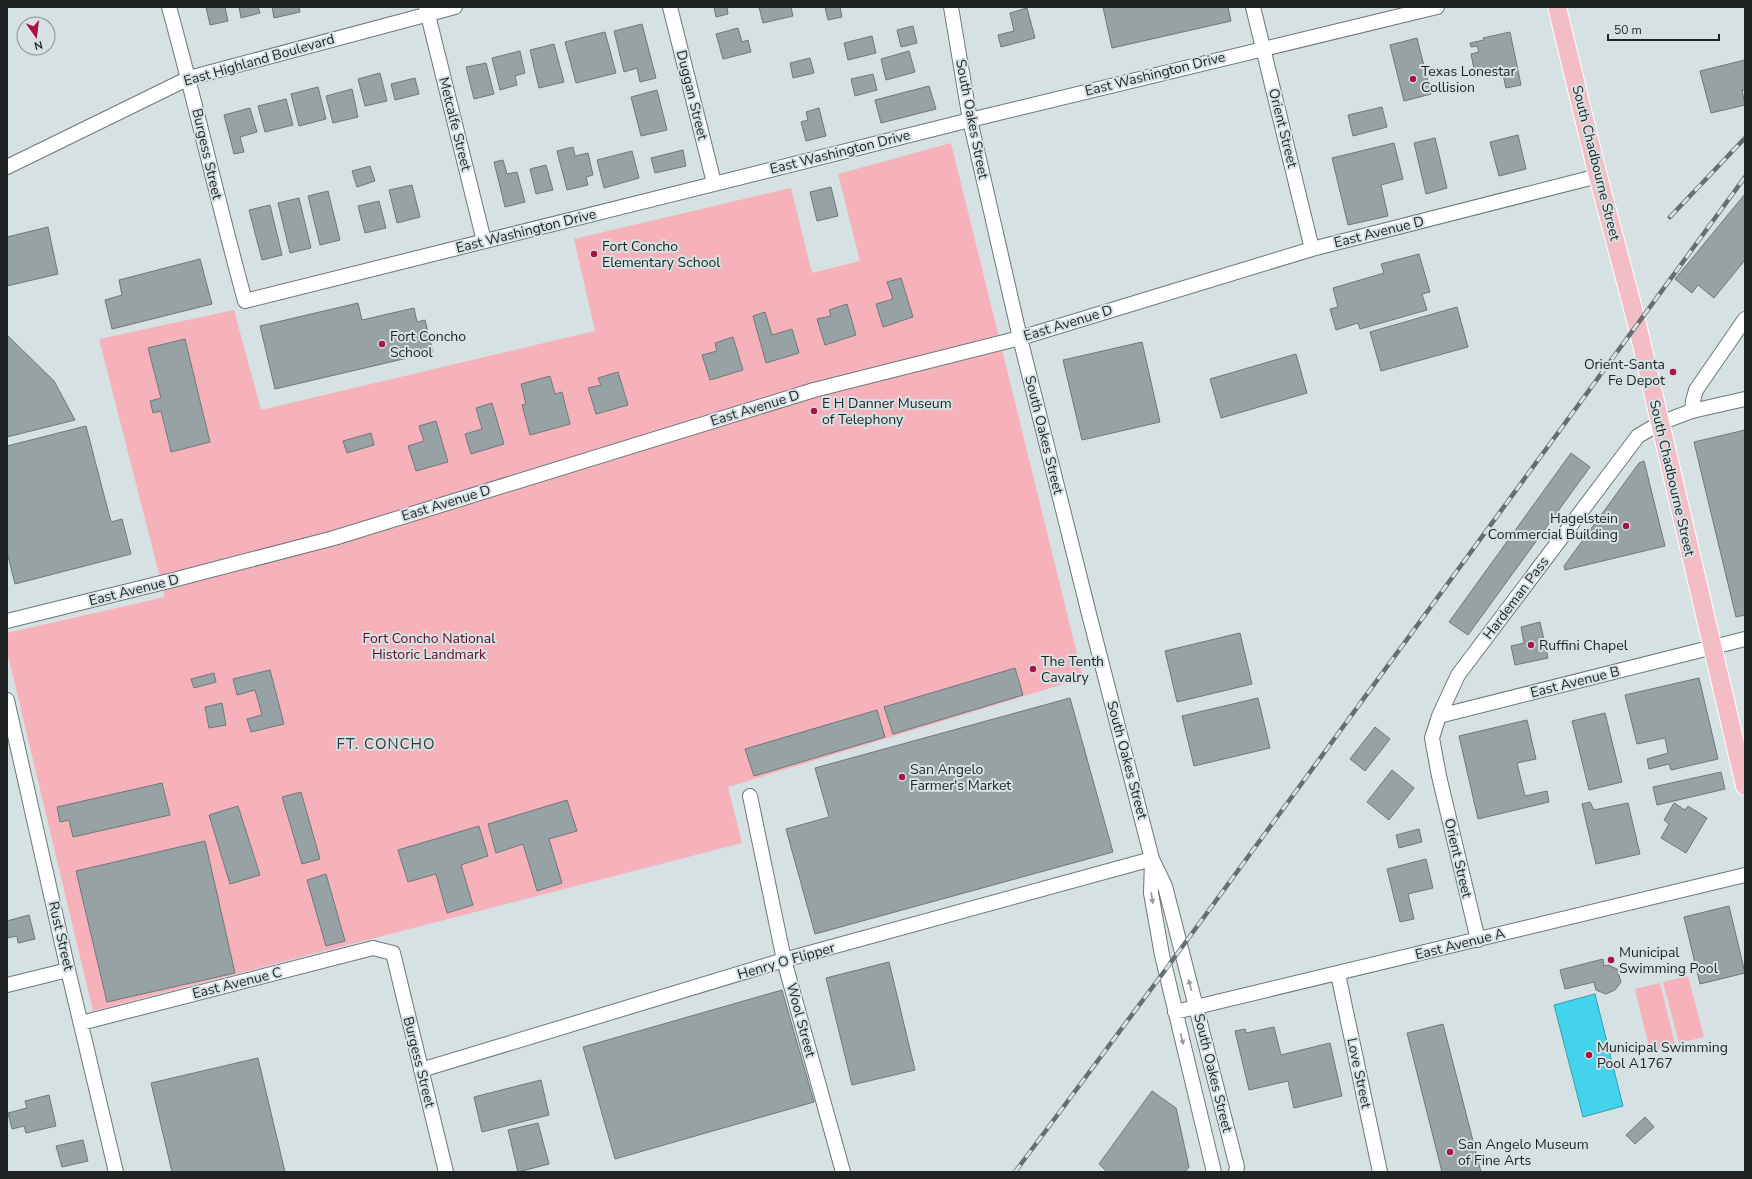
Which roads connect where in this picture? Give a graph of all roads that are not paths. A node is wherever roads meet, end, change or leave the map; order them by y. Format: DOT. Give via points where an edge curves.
graph roads {
  1 [pos="170,7"];
  2 [pos="455,7"];
  3 [pos="670,7"];
  4 [pos="951,7"];
  5 [pos="1253,7"];
  6 [pos="1437,7"];
  7 [pos="1557,7"];
  8 [pos="427,10"];
  9 [pos="1263,48"];
  10 [pos="189,78"];
  11 [pos="970,120"];
  12 [pos="7,167"];
  13 [pos="1598,176"];
  14 [pos="714,183"];
  15 [pos="484,241"];
  16 [pos="1312,249"];
  17 [pos="245,301"];
  18 [pos="1745,319"];
  19 [pos="1020,338"];
  20 [pos="1745,399"];
  21 [pos="1692,411"];
  22 [pos="1660,423"];
  23 [pos="7,621"];
  24 [pos="1745,639"];
  25 [pos="1712,648"];
  26 [pos="7,700"];
  27 [pos="1439,716"];
  28 [pos="1439,776"];
  29 [pos="1745,786"];
  30 [pos="750,796"];
  31 [pos="1152,859"];
  32 [pos="1745,875"];
  33 [pos="1478,940"];
  34 [pos="393,953"];
  35 [pos="784,960"];
  36 [pos="68,970"];
  37 [pos="1338,974"];
  38 [pos="7,985"];
  39 [pos="1196,1008"];
  40 [pos="1175,1012"];
  41 [pos="81,1023"];
  42 [pos="421,1070"];
  43 [pos="116,1172"];
  44 [pos="446,1172"];
  45 [pos="843,1172"];
  46 [pos="1214,1172"];
  47 [pos="1236,1172"];
  48 [pos="1380,1172"];
  1 -- 10 [label="street, Burgess Street"];
  2 -- 8 [label="street, East Highland Boulevard"];
  3 -- 14 [label="street, Duggan Street"];
  4 -- 11 [label="street, South Oakes Street"];
  5 -- 9 [label="street, Orient Street"];
  6 -- 9 [label="street, East Washington Drive"];
  7 -- 13 [label="main road, South Chadbourne Street"];
  8 -- 10 [label="street, East Highland Boulevard"];
  8 -- 15 [label="street, Metcalfe Street"];
  9 -- 11 [label="street, East Washington Drive"];
  9 -- 16 [label="street, Orient Street"];
  10 -- 12 [label="street, East Highland Boulevard"];
  10 -- 17 [label="street, Burgess Street" via="216,194"];
  11 -- 14 [label="street, East Washington Drive"];
  11 -- 19 [label="street, South Oakes Street"];
  13 -- 16 [label="street, East Avenue D"];
  13 -- 22 [label="main road, South Chadbourne Street"];
  14 -- 15 [label="street, East Washington Drive"];
  15 -- 17 [label="street, East Washington Drive"];
  16 -- 19 [label="street, East Avenue D"];
  18 -- 21 [label="street" via="1696,390 1692,400"];
  19 -- 23 [label="street, East Avenue D" via="814,390 334,538"];
  19 -- 31 [label="street, South Oakes Street"];
  20 -- 21 [label="street, Hardeman Pass"];
  21 -- 22 [label="street, Hardeman Pass"];
  22 -- 25 [label="main road, South Chadbourne Street"];
  22 -- 27 [label="street, Hardeman Pass" via="1638,436 1463,668"];
  24 -- 25 [label="street, East Avenue B"];
  25 -- 27 [label="street, East Avenue B"];
  25 -- 29 [label="main road, South Chadbourne Street"];
  26 -- 36 [label="street, Rust Street"];
  27 -- 28 [label="street, Hardeman Pass" via="1432,738"];
  28 -- 33 [label="street, Orient Street"];
  30 -- 35 [label="street, Wool Street"];
  31 -- 35 [label="street, Henry O Flipper"];
  39 -- 31 [label="street, South Oakes Street, one-way" via="1165,886"];
  31 -- 40 [label="street, South Oakes Street, one-way" via="1151,893"];
  32 -- 33 [label="street, East Avenue A"];
  33 -- 37 [label="street, East Avenue A"];
  34 -- 41 [label="street, East Avenue C" via="373,948"];
  34 -- 42 [label="street, Burgess Street"];
  35 -- 42 [label="street, Henry O Flipper"];
  35 -- 45 [label="street, Wool Street"];
  36 -- 38 [label="street"];
  36 -- 41 [label="street, Rust Street"];
  37 -- 39 [label="street, East Avenue A"];
  37 -- 48 [label="street, Love Street"];
  39 -- 40 [label="street, East Avenue A"];
  39 -- 47 [label="street, South Oakes Street" via="1237,1167"];
  40 -- 46 [label="street, South Oakes Street, one-way"];
  41 -- 43 [label="street, Rust Street"];
  42 -- 44 [label="street, Burgess Street"];
}
